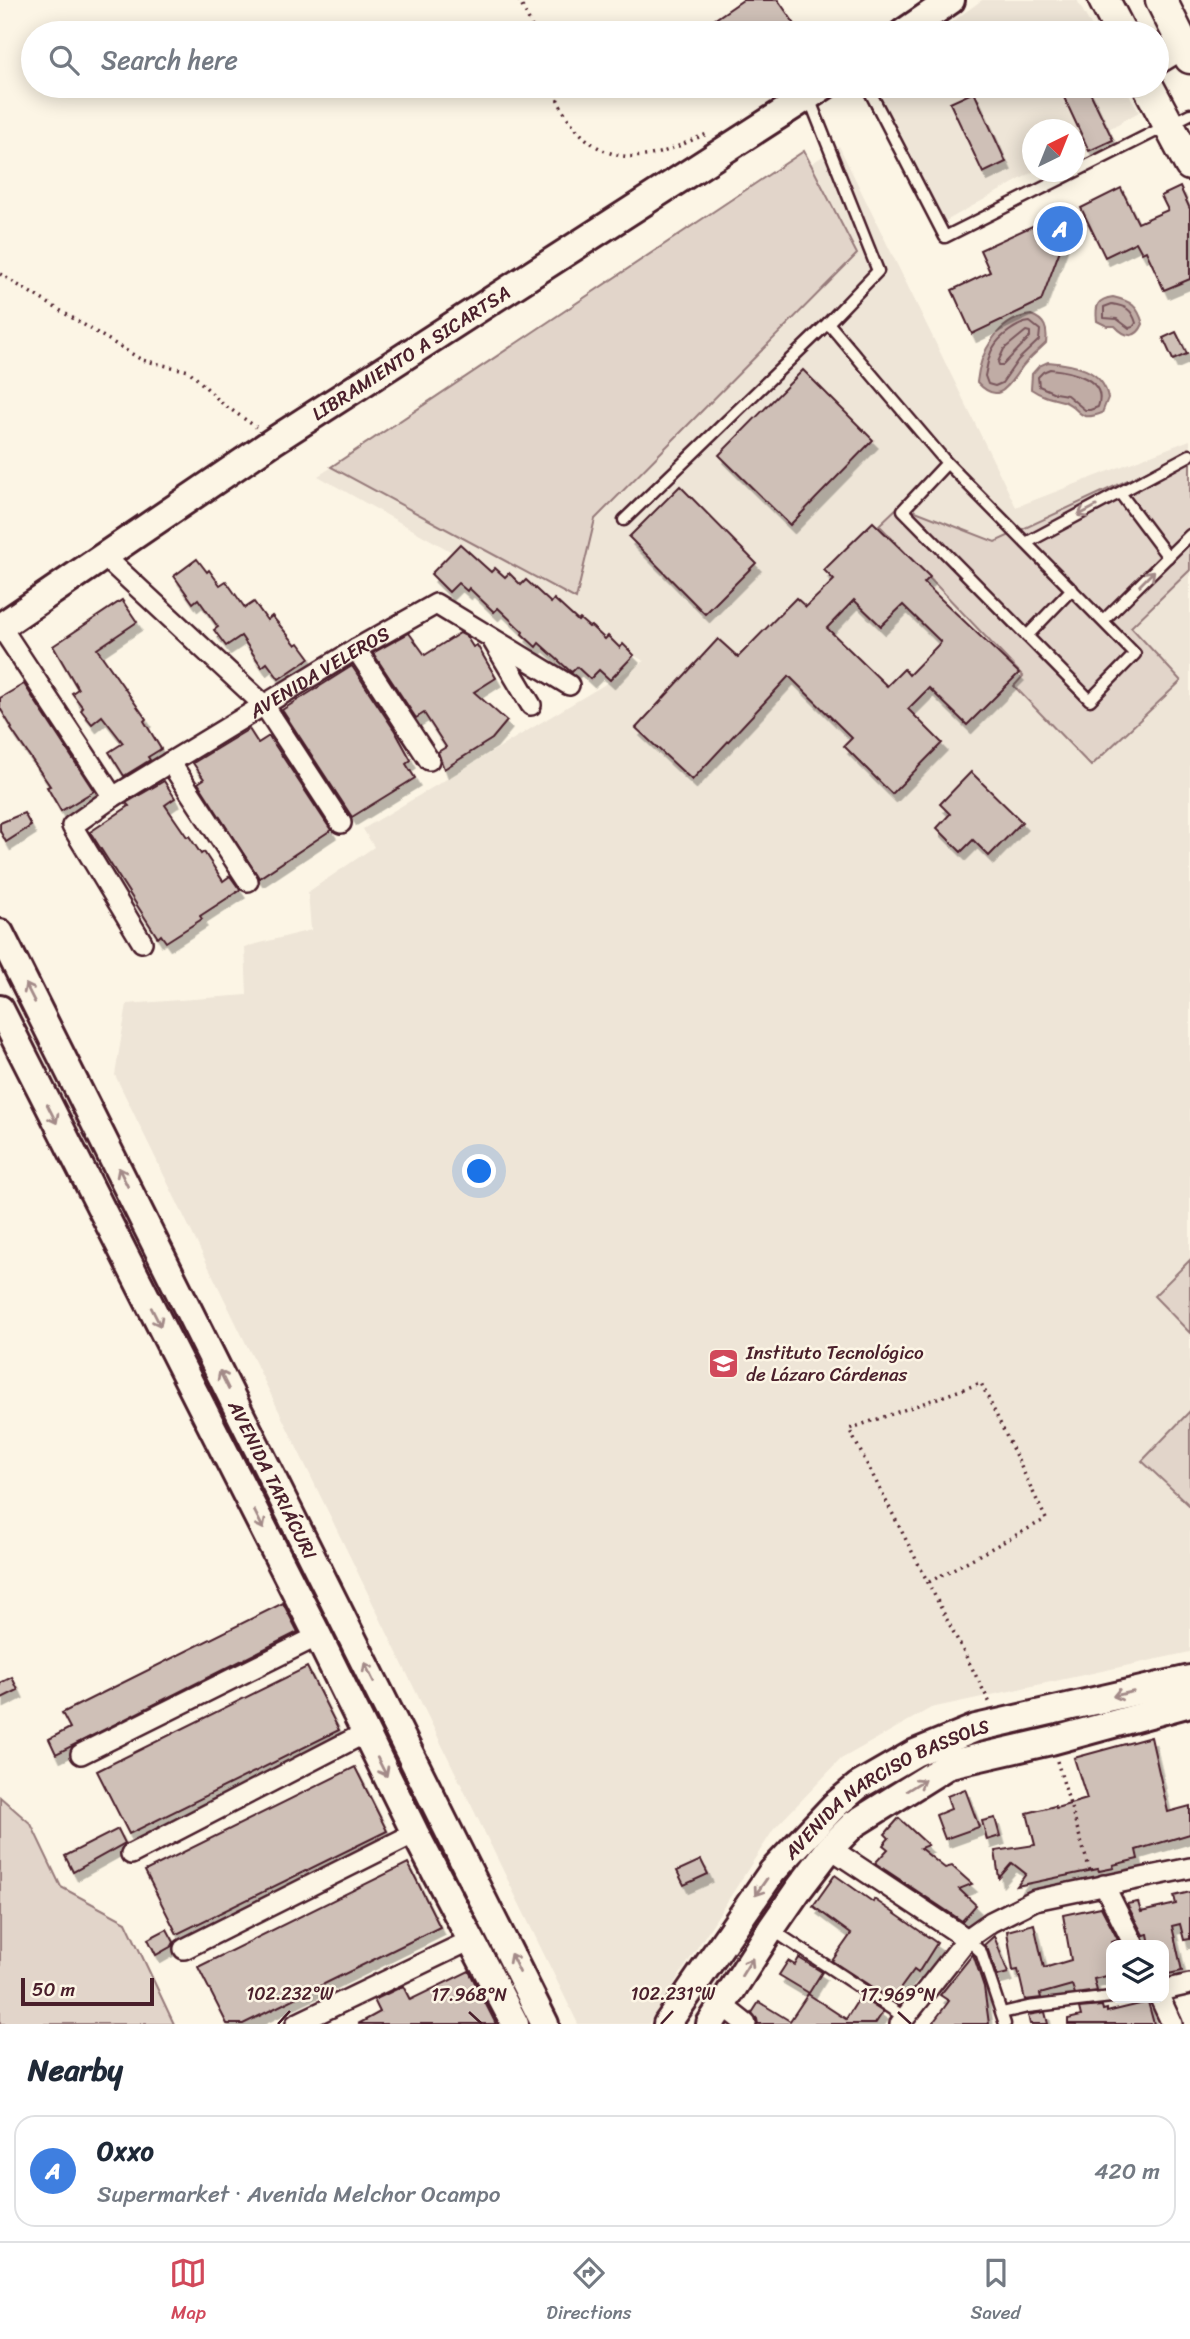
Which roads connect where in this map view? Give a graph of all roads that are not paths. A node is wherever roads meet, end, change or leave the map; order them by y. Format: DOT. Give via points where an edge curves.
graph roads {
  1 [pos="951,0"];
  2 [pos="1104,0"];
  3 [pos="1161,0"];
  4 [pos="920,21"];
  5 [pos="1115,21"];
  6 [pos="1188,50"];
  7 [pos="1169,59"];
  8 [pos="805,98"];
  9 [pos="818,98"];
  10 [pos="873,98"];
  11 [pos="1159,98"];
  12 [pos="1179,119"];
  13 [pos="1190,165"];
  14 [pos="828,323"];
  15 [pos="1190,455"];
  16 [pos="947,463"];
  17 [pos="1120,493"];
  18 [pos="624,520"];
  19 [pos="1190,535"];
  20 [pos="1026,543"];
  21 [pos="105,557"];
  22 [pos="1168,557"];
  23 [pos="1072,589"];
  24 [pos="1104,620"];
  25 [pos="0,627"];
  26 [pos="1027,636"];
  27 [pos="491,637"];
  28 [pos="356,649"];
  29 [pos="569,685"];
  30 [pos="264,705"];
  31 [pos="531,705"];
  32 [pos="429,760"];
  33 [pos="170,762"];
  34 [pos="113,797"];
  35 [pos="341,823"];
  36 [pos="248,881"];
  37 [pos="0,933"];
  38 [pos="142,942"];
  39 [pos="0,1009"];
  40 [pos="61,1052"];
  41 [pos="29,1069"];
  42 [pos="318,1636"];
  43 [pos="1190,1679"];
  44 [pos="1190,1703"];
  45 [pos="365,1733"];
  46 [pos="81,1754"];
  47 [pos="858,1786"];
  48 [pos="873,1812"];
  49 [pos="415,1833"];
  50 [pos="830,1848"];
  51 [pos="131,1854"];
  52 [pos="1190,1868"];
  53 [pos="1099,1886"];
  54 [pos="771,1929"];
  55 [pos="967,1939"];
  56 [pos="471,1940"];
  57 [pos="1131,1940"];
  58 [pos="184,1949"];
  59 [pos="1190,1984"];
  60 [pos="1169,1989"];
  61 [pos="1106,1998"];
  62 [pos="1162,2003"];
  63 [pos="1002,2013"];
  64 [pos="716,2015"];
  65 [pos="902,2021"];
  66 [pos="296,2024"];
  67 [pos="515,2024"];
  68 [pos="545,2024"];
  69 [pos="667,2024"];
  70 [pos="746,2024"];
  71 [pos="1005,2024"];
  72 [pos="1172,2024"];
  1 -- 4 [label="street"];
  2 -- 5 [label="main road"];
  3 -- 6 [label="main road"];
  6 -- 7 [label="street"];
  8 -- 21 [label="street, LIBRAMIENTO A SICARTSA" via="275,440"];
  9 -- 14 [label="lane" via="878,271"];
  10 -- 12 [label="lane" via="945,237"];
  11 -- 12 [label="main road"];
  12 -- 13 [label="main road"];
  14 -- 16 [label="lane"];
  14 -- 18 [label="lane"];
  15 -- 17 [label="lane"];
  16 -- 20 [label="lane"];
  16 -- 26 [label="lane" via="903,510"];
  17 -- 20 [label="lane, one-way"];
  17 -- 22 [label="lane"];
  19 -- 22 [label="lane"];
  20 -- 23 [label="lane"];
  21 -- 25 [label="street, LIBRAMIENTO A SICARTSA"];
  21 -- 30 [label="street"];
  24 -- 22 [label="lane, one-way"];
  23 -- 24 [label="lane"];
  23 -- 26 [label="lane"];
  24 -- 26 [label="lane" via="1135,653 1090,700"];
  25 -- 34 [label="street"];
  27 -- 28 [label="street, AVENIDA VELEROS" via="436,604"];
  27 -- 29 [label="street, AVENIDA VELEROS"];
  27 -- 31 [label="street"];
  28 -- 30 [label="street, AVENIDA VELEROS"];
  28 -- 32 [label="street"];
  30 -- 33 [label="street, AVENIDA VELEROS"];
  30 -- 35 [label="street"];
  33 -- 34 [label="street, AVENIDA VELEROS"];
  33 -- 36 [label="street"];
  34 -- 38 [label="street, AVENIDA VELEROS" via="72,825"];
  40 -- 37 [label="street, AVENIDA TARIÁCURI, one-way"];
  39 -- 41 [label="street, AVENIDA TARIÁCURI"];
  40 -- 41 [label="street"];
  68 -- 40 [label="street, AVENIDA TARIÁCURI, one-way"];
  41 -- 42 [label="street, AVENIDA TARIÁCURI, one-way"];
  42 -- 45 [label="street, AVENIDA TARIÁCURI"];
  42 -- 46 [label="street"];
  43 -- 47 [label="street, AVENIDA NARCISO BASSOLS, one-way" via="976,1728 915,1753"];
  48 -- 44 [label="street, AVENIDA NARCISO BASSOLS, one-way" via="950,1764"];
  45 -- 49 [label="street, AVENIDA TARIÁCURI, one-way"];
  45 -- 51 [label="street"];
  47 -- 48 [label="street"];
  47 -- 69 [label="street, AVENIDA NARCISO BASSOLS, one-way" via="772,1871"];
  48 -- 50 [label="street, AVENIDA NARCISO BASSOLS"];
  49 -- 56 [label="street, AVENIDA TARIÁCURI"];
  49 -- 58 [label="street"];
  50 -- 54 [label="street, AVENIDA NARCISO BASSOLS"];
  50 -- 55 [label="street"];
  52 -- 53 [label="street"];
  53 -- 55 [label="street" via="1035,1900"];
  53 -- 57 [label="street"];
  64 -- 54 [label="street, AVENIDA NARCISO BASSOLS, one-way"];
  54 -- 65 [label="lane"];
  55 -- 63 [label="lane" via="981,1952"];
  55 -- 65 [label="street"];
  56 -- 66 [label="street"];
  56 -- 67 [label="street, AVENIDA TARIÁCURI"];
  59 -- 60 [label="street"];
  61 -- 63 [label="lane"];
  62 -- 72 [label="street"];
  63 -- 71 [label="lane"];
  64 -- 70 [label="street"];
}
